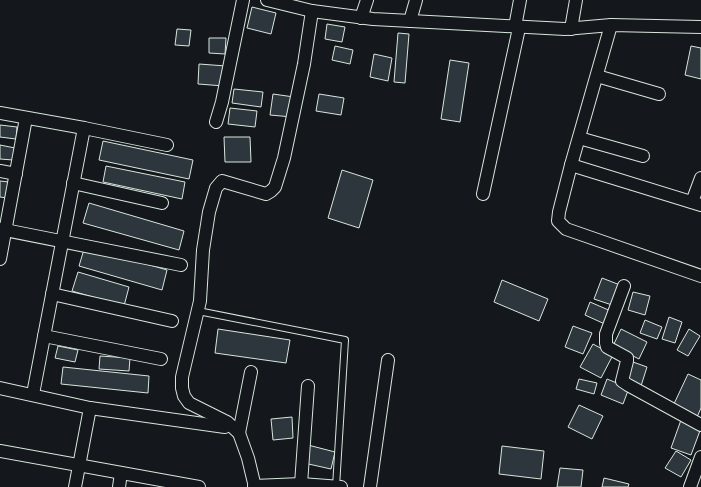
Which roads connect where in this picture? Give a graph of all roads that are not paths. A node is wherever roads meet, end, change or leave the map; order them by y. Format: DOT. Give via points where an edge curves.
graph roads {
  1 [pos="243,0"];
  2 [pos="267,0"];
  3 [pos="367,0"];
  4 [pos="416,0"];
  5 [pos="520,0"];
  6 [pos="576,0"];
  7 [pos="312,11"];
  8 [pos="361,18"];
  9 [pos="410,21"];
  10 [pos="611,25"];
  11 [pos="701,27"];
  12 [pos="517,28"];
  13 [pos="572,29"];
  14 [pos="597,76"];
  15 [pos="659,94"];
  16 [pos="0,113"];
  17 [pos="26,118"];
  18 [pos="216,122"];
  19 [pos="84,128"];
  20 [pos="579,138"];
  21 [pos="167,145"];
  22 [pos="643,156"];
  23 [pos="572,165"];
  24 [pos="0,171"];
  25 [pos="16,174"];
  26 [pos="701,178"];
  27 [pos="73,183"];
  28 [pos="483,194"];
  29 [pos="162,203"];
  30 [pos="696,204"];
  31 [pos="3,230"];
  32 [pos="62,241"];
  33 [pos="0,259"];
  34 [pos="181,266"];
  35 [pos="701,276"];
  36 [pos="624,286"];
  37 [pos="52,294"];
  38 [pos="198,311"];
  39 [pos="172,321"];
  40 [pos="44,336"];
  41 [pos="161,359"];
  42 [pos="388,360"];
  43 [pos="251,372"];
  44 [pos="308,386"];
  45 [pos="0,388"];
  46 [pos="33,394"];
  47 [pos="90,408"];
  48 [pos="701,425"];
  49 [pos="224,428"];
  50 [pos="239,433"];
  51 [pos="0,451"];
  52 [pos="701,457"];
  53 [pos="79,465"];
  54 [pos="121,473"];
  55 [pos="301,484"];
  56 [pos="254,486"];
  57 [pos="75,487"];
  58 [pos="119,487"];
  59 [pos="199,487"];
  60 [pos="336,487"];
  61 [pos="340,487"];
  62 [pos="370,487"];
  63 [pos="690,487"];
  1 -- 18 [label="street"];
  2 -- 7 [label="street"];
  3 -- 8 [label="street"];
  4 -- 9 [label="street"];
  5 -- 12 [label="street"];
  6 -- 13 [label="street"];
  7 -- 8 [label="street"];
  7 -- 38 [label="street" via="304,64 284,158 275,187 266,194 222,181 216,188 203,250"];
  8 -- 9 [label="street"];
  9 -- 12 [label="street"];
  10 -- 11 [label="street"];
  10 -- 13 [label="street"];
  10 -- 14 [label="street"];
  12 -- 13 [label="street"];
  12 -- 28 [label="street"];
  14 -- 15 [label="street"];
  14 -- 20 [label="street"];
  16 -- 17 [label="street"];
  17 -- 19 [label="street"];
  17 -- 25 [label="street"];
  19 -- 21 [label="street"];
  19 -- 27 [label="street"];
  20 -- 22 [label="street"];
  20 -- 23 [label="street"];
  23 -- 30 [label="street"];
  23 -- 35 [label="street" via="558,221 566,229"];
  24 -- 25 [label="street"];
  25 -- 31 [label="street"];
  26 -- 30 [label="street"];
  27 -- 29 [label="street"];
  27 -- 32 [label="street"];
  31 -- 32 [label="street"];
  31 -- 33 [label="street"];
  32 -- 34 [label="street"];
  32 -- 37 [label="street"];
  36 -- 48 [label="street" via="606,334 607,347 626,358 622,381"];
  37 -- 39 [label="street"];
  37 -- 40 [label="street"];
  38 -- 50 [label="street" via="182,377 183,392 188,402 227,422"];
  38 -- 60 [label="lane" via="345,340"];
  40 -- 41 [label="street"];
  40 -- 46 [label="street"];
  42 -- 62 [label="street"];
  43 -- 50 [label="street"];
  44 -- 55 [label="street"];
  45 -- 46 [label="street"];
  46 -- 47 [label="street"];
  47 -- 49 [label="street"];
  47 -- 53 [label="street"];
  50 -- 56 [label="street"];
  51 -- 53 [label="street"];
  52 -- 63 [label="street"];
  53 -- 54 [label="street"];
  53 -- 57 [label="street"];
  54 -- 58 [label="street"];
  54 -- 59 [label="street"];
  55 -- 56 [label="street"];
  55 -- 60 [label="street"];
  60 -- 61 [label="street"];
}
